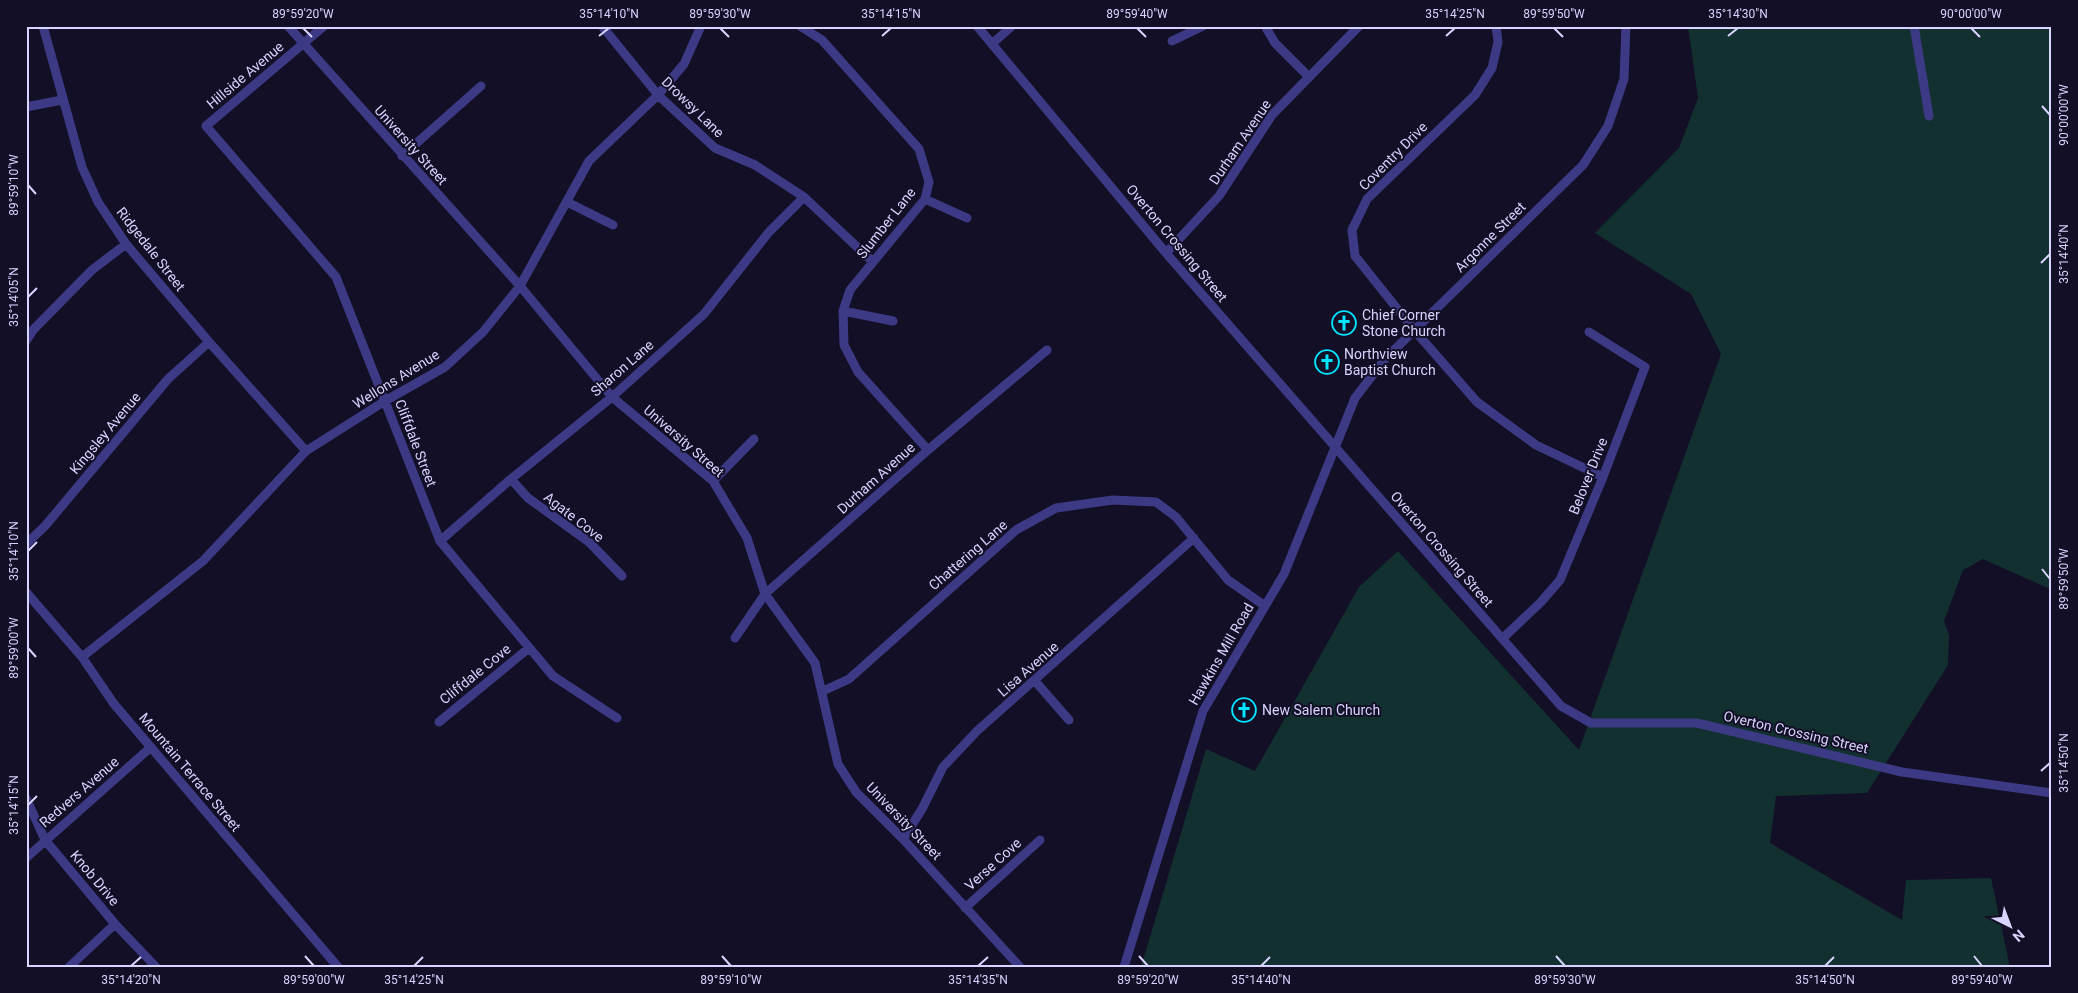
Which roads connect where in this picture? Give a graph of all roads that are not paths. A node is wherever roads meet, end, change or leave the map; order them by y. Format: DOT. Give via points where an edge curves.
graph roads {
  1 [pos="43,26"];
  2 [pos="288,26"];
  3 [pos="324,26"];
  4 [pos="602,26"];
  5 [pos="701,26"];
  6 [pos="800,26"];
  7 [pos="978,26"];
  8 [pos="1012,26"];
  9 [pos="1203,26"];
  10 [pos="1265,26"];
  11 [pos="1359,26"];
  12 [pos="1496,26"];
  13 [pos="1626,26"];
  14 [pos="1914,26"];
  15 [pos="1172,41"];
  16 [pos="993,43"];
  17 [pos="302,44"];
  18 [pos="1308,76"];
  19 [pos="481,86"];
  20 [pos="658,95"];
  21 [pos="62,100"];
  22 [pos="26,107"];
  23 [pos="1929,116"];
  24 [pos="206,126"];
  25 [pos="402,156"];
  26 [pos="804,197"];
  27 [pos="925,199"];
  28 [pos="567,202"];
  29 [pos="967,218"];
  30 [pos="613,225"];
  31 [pos="126,244"];
  32 [pos="1166,253"];
  33 [pos="874,262"];
  34 [pos="520,286"];
  35 [pos="843,311"];
  36 [pos="893,321"];
  37 [pos="1415,330"];
  38 [pos="1589,332"];
  39 [pos="26,341"];
  40 [pos="208,342"];
  41 [pos="1047,350"];
  42 [pos="612,396"];
  43 [pos="385,401"];
  44 [pos="754,439"];
  45 [pos="1336,449"];
  46 [pos="928,450"];
  47 [pos="306,451"];
  48 [pos="1603,477"];
  49 [pos="511,479"];
  50 [pos="713,481"];
  51 [pos="1194,538"];
  52 [pos="440,541"];
  53 [pos="26,544"];
  54 [pos="622,576"];
  55 [pos="26,592"];
  56 [pos="766,594"];
  57 [pos="1264,606"];
  58 [pos="735,638"];
  59 [pos="1503,638"];
  60 [pos="529,648"];
  61 [pos="82,657"];
  62 [pos="1035,681"];
  63 [pos="823,691"];
  64 [pos="617,718"];
  65 [pos="1069,720"];
  66 [pos="439,722"];
  67 [pos="151,748"];
  68 [pos="2052,793"];
  69 [pos="26,798"];
  70 [pos="903,839"];
  71 [pos="45,840"];
  72 [pos="1040,840"];
  73 [pos="26,858"];
  74 [pos="965,908"];
  75 [pos="116,924"];
  76 [pos="69,967"];
  77 [pos="156,967"];
  78 [pos="338,967"];
  79 [pos="1020,967"];
  80 [pos="1124,967"];
  1 -- 21 [label="street, Ridgedale Street"];
  2 -- 17 [label="street, University Street"];
  3 -- 17 [label="street, Hillside Avenue"];
  4 -- 20 [label="street, Drowsy Lane"];
  5 -- 20 [label="street, Wellons Avenue" via="684,64"];
  6 -- 27 [label="street, Slumber Lane" via="822,40 919,149 929,182"];
  7 -- 16 [label="street, Overton Crossing Street"];
  8 -- 16 [label="street"];
  9 -- 15 [label="street"];
  10 -- 18 [label="street" via="1275,43"];
  11 -- 18 [label="street, Durham Avenue"];
  12 -- 37 [label="street, Coventry Drive" via="1498,42 1492,68 1475,95 1368,199 1352,230 1355,256"];
  13 -- 37 [label="street, Argonne Street" via="1624,79 1608,126 1583,165"];
  14 -- 23 [label="street"];
  16 -- 32 [label="street, Overton Crossing Street"];
  17 -- 24 [label="street, Hillside Avenue"];
  17 -- 25 [label="street, University Street"];
  18 -- 32 [label="street, Durham Avenue" via="1272,115 1219,196"];
  19 -- 25 [label="street"];
  20 -- 26 [label="street, Drowsy Lane" via="715,148 756,165"];
  20 -- 28 [label="street, Wellons Avenue" via="589,161"];
  21 -- 22 [label="street"];
  21 -- 31 [label="street, Ridgedale Street" via="82,168 98,202"];
  24 -- 43 [label="street, Cliffdale Street" via="336,277"];
  25 -- 34 [label="street, University Street"];
  26 -- 33 [label="street, Drowsy Lane"];
  26 -- 42 [label="street, Sharon Lane" via="769,232 704,314"];
  27 -- 29 [label="street"];
  27 -- 33 [label="street, Slumber Lane"];
  28 -- 30 [label="street"];
  28 -- 34 [label="street, Wellons Avenue"];
  31 -- 39 [label="street" via="92,270"];
  31 -- 40 [label="street, Ridgedale Street"];
  32 -- 45 [label="street, Overton Crossing Street"];
  33 -- 35 [label="street, Slumber Lane" via="850,290"];
  34 -- 42 [label="street, University Street"];
  34 -- 43 [label="street, Wellons Avenue" via="483,332 445,367"];
  35 -- 36 [label="street"];
  35 -- 46 [label="street, Slumber Lane" via="844,345 858,372"];
  37 -- 45 [label="street, Argonne Street" via="1385,359 1355,398"];
  37 -- 48 [label="street, Coventry Drive" via="1477,402 1536,445"];
  38 -- 48 [label="street, Belover Drive" via="1645,368"];
  40 -- 47 [label="street, Ridgedale Street"];
  40 -- 53 [label="street, Kingsley Avenue" via="168,379 46,526"];
  41 -- 46 [label="street, Durham Avenue"];
  42 -- 49 [label="street, Sharon Lane"];
  42 -- 50 [label="street, University Street"];
  43 -- 47 [label="street, Wellons Avenue"];
  43 -- 52 [label="street, Cliffdale Street"];
  44 -- 50 [label="street"];
  45 -- 57 [label="street, Hawkins Mill Road" via="1284,574"];
  45 -- 59 [label="street, Overton Crossing Street"];
  46 -- 56 [label="street, Durham Avenue"];
  47 -- 61 [label="street, Wellons Avenue" via="203,561"];
  48 -- 59 [label="street, Belover Drive" via="1560,580"];
  49 -- 52 [label="street, Sharon Lane"];
  49 -- 54 [label="street, Agate Cove" via="528,498 589,542"];
  50 -- 56 [label="street, University Street" via="747,538"];
  51 -- 57 [label="street, Chattering Lane" via="1228,580"];
  51 -- 62 [label="street, Lisa Avenue"];
  51 -- 63 [label="street, Chattering Lane" via="1176,517 1156,502 1113,500 1056,508 1016,530 849,680"];
  52 -- 60 [label="street, Cliffdale Street"];
  55 -- 61 [label="street, Mountain Terrace Street"];
  56 -- 58 [label="street, Durham Avenue"];
  56 -- 63 [label="street, University Street" via="815,663"];
  57 -- 80 [label="street, Hawkins Mill Road" via="1203,711"];
  59 -- 68 [label="street, Overton Crossing Street" via="1561,706 1590,722 1697,724 1902,772"];
  60 -- 64 [label="street, Cliffdale Street" via="553,676"];
  60 -- 66 [label="street, Cliffdale Cove"];
  61 -- 67 [label="street, Mountain Terrace Street" via="114,704"];
  62 -- 65 [label="street"];
  62 -- 70 [label="street, Lisa Avenue" via="977,731 943,767"];
  63 -- 70 [label="street, University Street" via="838,764 856,792"];
  67 -- 71 [label="street, Redvers Avenue"];
  67 -- 78 [label="street, Mountain Terrace Street"];
  69 -- 71 [label="street, Knob Drive"];
  70 -- 74 [label="street, University Street"];
  71 -- 73 [label="street, Redvers Avenue"];
  71 -- 75 [label="street, Knob Drive"];
  72 -- 74 [label="street, Verse Cove"];
  74 -- 79 [label="street, University Street"];
  75 -- 76 [label="street"];
  75 -- 77 [label="street, Knob Drive"];
}
